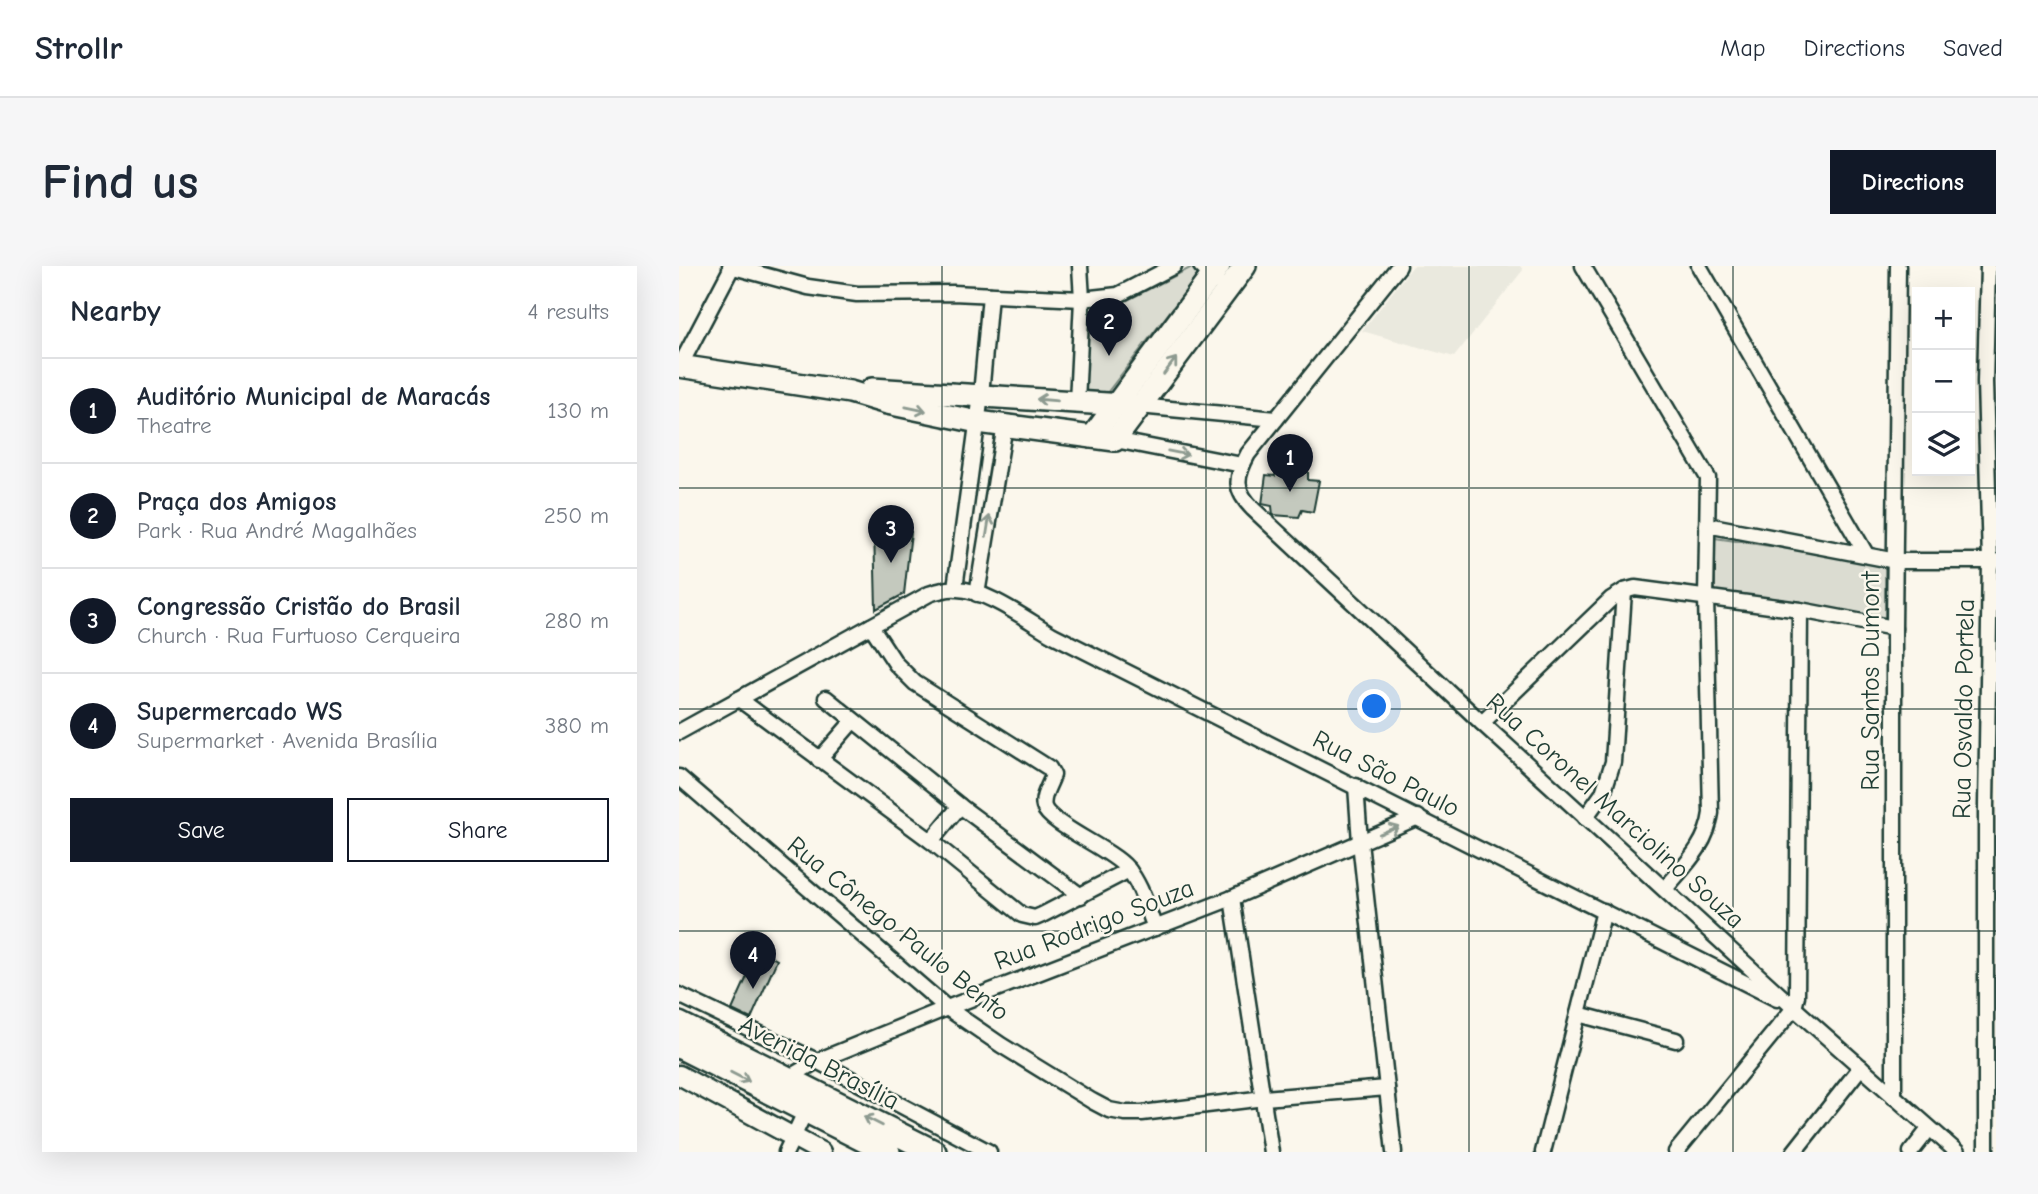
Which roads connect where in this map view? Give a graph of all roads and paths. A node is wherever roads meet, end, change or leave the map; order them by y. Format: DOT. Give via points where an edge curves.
graph roads {
  1 [pos="731,266"];
  2 [pos="1080,266"];
  3 [pos="1174,266"];
  4 [pos="1245,266"];
  5 [pos="1399,266"];
  6 [pos="1583,266"];
  7 [pos="1699,266"];
  8 [pos="1898,266"];
  9 [pos="1988,266"];
  10 [pos="1215,274"];
  11 [pos="990,295"];
  12 [pos="1992,295"];
  13 [pos="1082,299"];
  14 [pos="679,366"];
  15 [pos="850,392"];
  16 [pos="981,395"];
  17 [pos="1077,402"];
  18 [pos="1117,405"];
  19 [pos="1139,406"];
  20 [pos="1276,419"];
  21 [pos="978,422"];
  22 [pos="1005,425"];
  23 [pos="1092,437"];
  24 [pos="1115,440"];
  25 [pos="1242,465"];
  26 [pos="1707,525"];
  27 [pos="1866,554"];
  28 [pos="1896,561"];
  29 [pos="1993,561"];
  30 [pos="955,588"];
  31 [pos="1624,591"];
  32 [pos="977,594"];
  33 [pos="1706,598"];
  34 [pos="1800,611"];
  35 [pos="871,626"];
  36 [pos="1894,628"];
  37 [pos="739,698"];
  38 [pos="826,698"];
  39 [pos="853,721"];
  40 [pos="1482,723"];
  41 [pos="679,732"];
  42 [pos="820,760"];
  43 [pos="679,777"];
  44 [pos="1356,786"];
  45 [pos="960,806"];
  46 [pos="1991,806"];
  47 [pos="1418,817"];
  48 [pos="1585,818"];
  49 [pos="931,841"];
  50 [pos="1360,842"];
  51 [pos="1129,870"];
  52 [pos="1665,888"];
  53 [pos="1081,897"];
  54 [pos="1232,898"];
  55 [pos="1604,911"];
  56 [pos="1155,928"];
  57 [pos="679,995"];
  58 [pos="947,1008"];
  59 [pos="1794,1008"];
  60 [pos="1577,1014"];
  61 [pos="679,1024"];
  62 [pos="1676,1040"];
  63 [pos="679,1047"];
  64 [pos="817,1061"];
  65 [pos="1861,1067"];
  66 [pos="679,1075"];
  67 [pos="787,1078"];
  68 [pos="1387,1088"];
  69 [pos="1894,1097"];
  70 [pos="1264,1098"];
  71 [pos="806,1110"];
  72 [pos="1929,1129"];
  73 [pos="789,1145"];
  74 [pos="981,1150"];
  75 [pos="821,1152"];
  76 [pos="888,1152"];
  77 [pos="934,1152"];
  78 [pos="1271,1152"];
  79 [pos="1394,1152"];
  80 [pos="1543,1152"];
  81 [pos="1676,1152"];
  82 [pos="1794,1152"];
  83 [pos="1911,1152"];
  84 [pos="1957,1152"];
  85 [pos="1986,1152"];
  1 -- 11 [label="street" via="834,292"];
  1 -- 14 [label="street"];
  2 -- 13 [label="street"];
  3 -- 13 [label="street" via="1118,295"];
  4 -- 10 [label="main road"];
  5 -- 20 [label="street"];
  6 -- 26 [label="street" via="1707,478"];
  7 -- 27 [label="street"];
  8 -- 28 [label="street, Rua Santos Dumont"];
  9 -- 12 [label="street, Rua Osvaldo Portela"];
  10 -- 18 [label="main road"];
  19 -- 10 [label="main road, one-way"];
  11 -- 13 [label="street"];
  11 -- 16 [label="street"];
  12 -- 29 [label="street, Rua Osvaldo Portela" via="1985,382"];
  13 -- 17 [label="street"];
  14 -- 15 [label="main road"];
  15 -- 16 [label="main road" via="874,389"];
  15 -- 21 [label="main road, one-way"];
  17 -- 16 [label="main road, one-way"];
  16 -- 21 [label="street"];
  17 -- 18 [label="main road"];
  18 -- 19 [label="main road"];
  18 -- 23 [label="main road"];
  19 -- 20 [label="street"];
  19 -- 24 [label="main road"];
  20 -- 25 [label="street"];
  21 -- 22 [label="main road"];
  21 -- 30 [label="street"];
  22 -- 23 [label="main road"];
  32 -- 22 [label="street, one-way"];
  23 -- 24 [label="main road"];
  24 -- 25 [label="street, one-way"];
  25 -- 40 [label="street, Rua Coronel Marciolino Souza" via="1238,486 1245,500"];
  26 -- 27 [label="street"];
  26 -- 33 [label="street"];
  27 -- 28 [label="street"];
  28 -- 29 [label="street"];
  28 -- 36 [label="street, Rua Santos Dumont"];
  29 -- 46 [label="street, Rua Osvaldo Portela"];
  30 -- 32 [label="street, Rua São Paulo"];
  30 -- 35 [label="street" via="929,594"];
  31 -- 33 [label="street" via="1645,588"];
  31 -- 40 [label="street" via="1598,610"];
  31 -- 48 [label="street" via="1613,762 1603,793"];
  32 -- 44 [label="street, Rua São Paulo"];
  33 -- 34 [label="street"];
  33 -- 52 [label="street" via="1709,827 1698,850"];
  34 -- 36 [label="street"];
  34 -- 59 [label="street"];
  35 -- 37 [label="street"];
  35 -- 51 [label="street" via="915,683 1049,768 1053,775 1044,800 1046,811"];
  36 -- 69 [label="street, Rua Santos Dumont"];
  37 -- 41 [label="street"];
  37 -- 42 [label="street"];
  38 -- 39 [label="street"];
  39 -- 42 [label="street"];
  39 -- 45 [label="street"];
  40 -- 48 [label="street, Rua Coronel Marciolino Souza"];
  42 -- 49 [label="street"];
  43 -- 58 [label="street, Rua Cônego Paulo Bento"];
  44 -- 47 [label="street, Rua São Paulo"];
  44 -- 50 [label="street"];
  45 -- 49 [label="street"];
  45 -- 53 [label="street"];
  46 -- 85 [label="street, Rua Osvaldo Portela"];
  50 -- 47 [label="street, Rua Rodrigo Souza, one-way"];
  47 -- 55 [label="street, Rua São Paulo"];
  48 -- 52 [label="street, Rua Coronel Marciolino Souza"];
  49 -- 53 [label="street" via="1028,917"];
  50 -- 54 [label="street, Rua Rodrigo Souza"];
  50 -- 68 [label="street"];
  51 -- 53 [label="street"];
  51 -- 56 [label="street"];
  52 -- 59 [label="street, Rua Coronel Marciolino Souza"];
  54 -- 56 [label="street, Rua Rodrigo Souza"];
  54 -- 70 [label="street"];
  55 -- 59 [label="street, Rua São Paulo"];
  55 -- 60 [label="street"];
  56 -- 58 [label="street, Rua Rodrigo Souza"];
  57 -- 64 [label="street"];
  58 -- 64 [label="street, Rua Rodrigo Souza"];
  58 -- 70 [label="street, Rua Cônego Paulo Bento" via="1109,1110 1142,1113"];
  59 -- 65 [label="street, Rua Coronel Marciolino Souza"];
  59 -- 81 [label="street"];
  60 -- 62 [label="street"];
  60 -- 80 [label="street"];
  61 -- 67 [label="main road, Avenida Brasília"];
  63 -- 71 [label="main road, Avenida Brasília, one-way"];
  64 -- 67 [label="street, Rua Rodrigo Souza"];
  64 -- 74 [label="street"];
  65 -- 69 [label="street, Rua Coronel Marciolino Souza"];
  65 -- 82 [label="street"];
  66 -- 73 [label="street"];
  77 -- 67 [label="main road, Avenida Brasília, one-way"];
  68 -- 70 [label="street, Rua Cônego Paulo Bento"];
  68 -- 79 [label="street"];
  69 -- 72 [label="street, Rua Coronel Marciolino Souza"];
  70 -- 78 [label="street"];
  71 -- 73 [label="street"];
  71 -- 76 [label="main road, Avenida Brasília"];
  72 -- 83 [label="street"];
  72 -- 84 [label="street, Rua Coronel Marciolino Souza"];
  73 -- 75 [label="street"];
}
